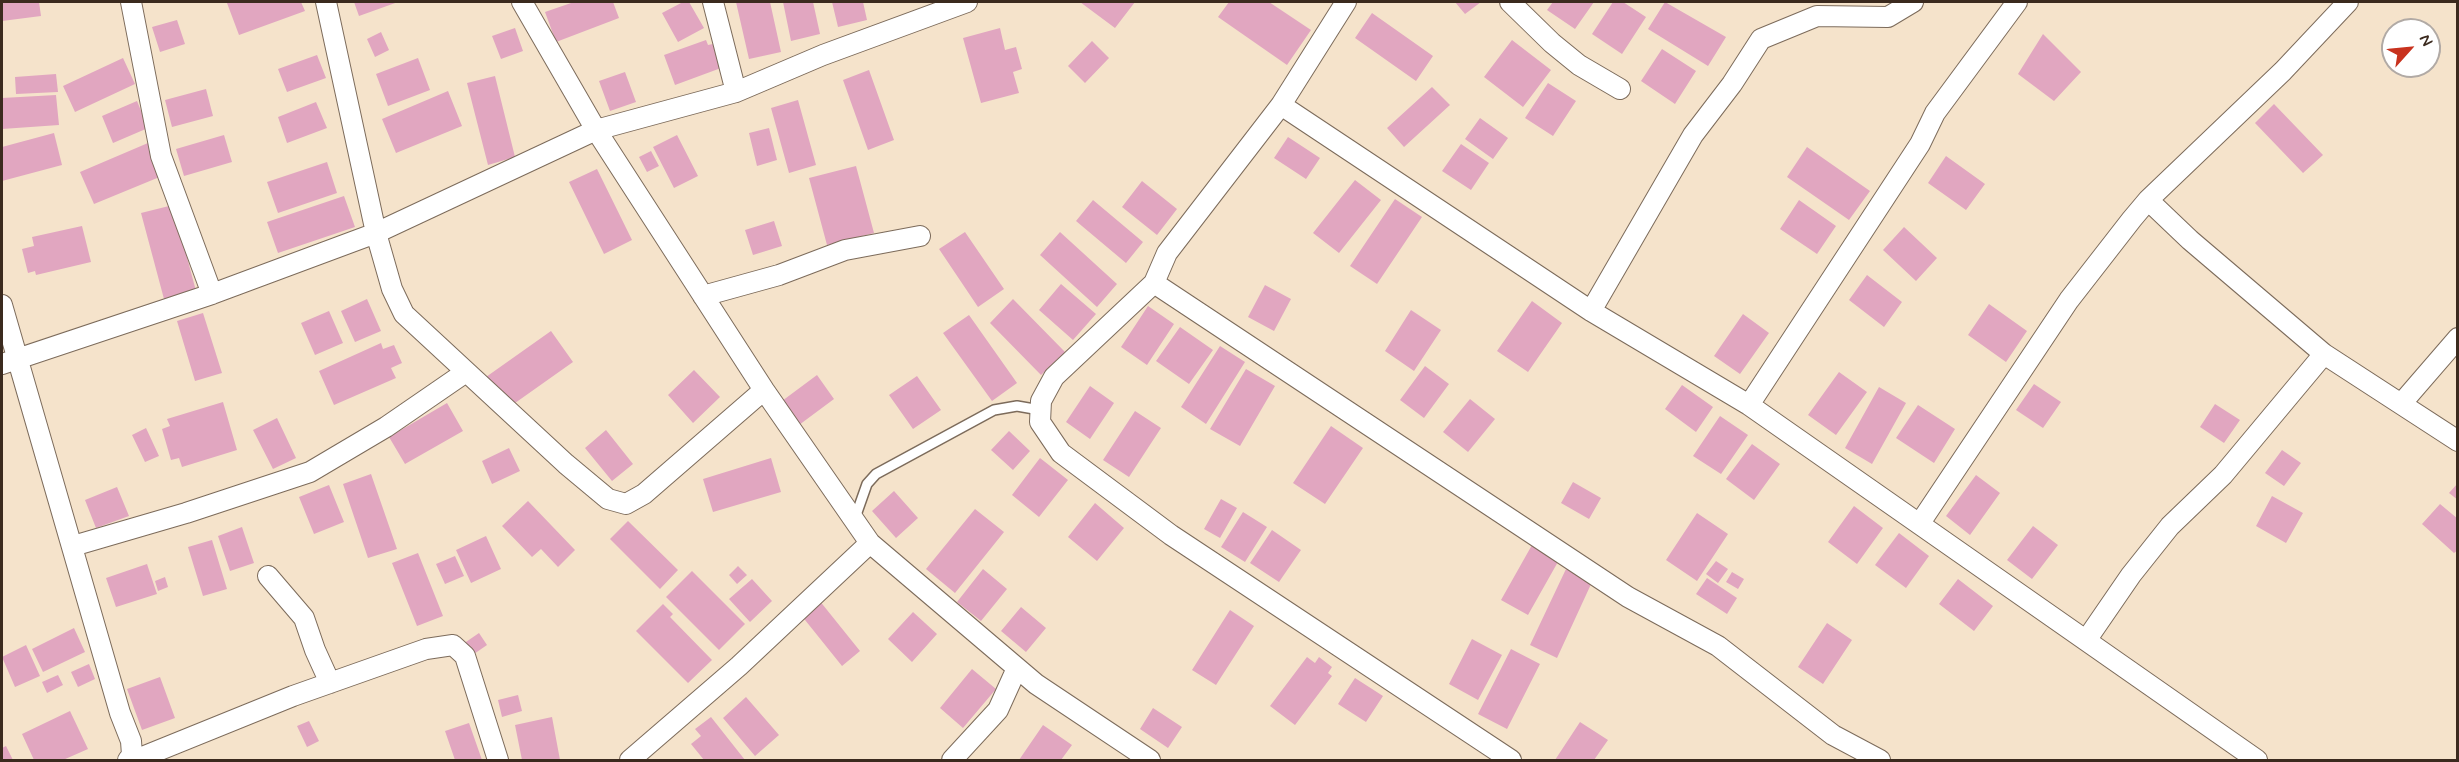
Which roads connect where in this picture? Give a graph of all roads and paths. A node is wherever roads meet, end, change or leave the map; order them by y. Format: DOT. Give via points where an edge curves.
graph roads {
  1 [pos="131,2"];
  2 [pos="326,2"];
  3 [pos="522,2"];
  4 [pos="713,2"];
  5 [pos="967,2"];
  6 [pos="1346,2"];
  7 [pos="1510,2"];
  8 [pos="1913,2"];
  9 [pos="2017,2"];
  10 [pos="2348,2"];
  11 [pos="1620,89"];
  12 [pos="736,92"];
  13 [pos="1281,105"];
  14 [pos="596,130"];
  15 [pos="2148,200"];
  16 [pos="376,233"];
  17 [pos="920,236"];
  18 [pos="1154,283"];
  19 [pos="212,294"];
  20 [pos="703,296"];
  21 [pos="2,305"];
  22 [pos="1591,311"];
  23 [pos="2457,338"];
  24 [pos="2324,354"];
  25 [pos="9,361"];
  26 [pos="466,372"];
  27 [pos="764,390"];
  28 [pos="2401,404"];
  29 [pos="1749,405"];
  30 [pos="1040,410"];
  31 [pos="2457,441"];
  32 [pos="854,520"];
  33 [pos="1920,523"];
  34 [pos="870,543"];
  35 [pos="73,546"];
  36 [pos="268,576"];
  37 [pos="2087,639"];
  38 [pos="1017,668"];
  39 [pos="330,683"];
  40 [pos="128,760"];
  41 [pos="135,760"];
  42 [pos="498,760"];
  43 [pos="630,760"];
  44 [pos="952,760"];
  45 [pos="1150,760"];
  46 [pos="1510,760"];
  47 [pos="1880,760"];
  48 [pos="2257,760"];
  1 -- 19 [label="street" via="161,156"];
  2 -- 16 [label="street"];
  3 -- 14 [label="street"];
  4 -- 12 [label="street"];
  5 -- 12 [label="street"];
  6 -- 13 [label="street"];
  7 -- 11 [label="street" via="1570,58"];
  8 -- 22 [label="street" via="1888,17 1817,16 1761,39 1693,135"];
  9 -- 29 [label="street" via="1935,113 1920,144"];
  10 -- 15 [label="street" via="2283,71"];
  12 -- 14 [label="street"];
  13 -- 18 [label="street" via="1167,253"];
  13 -- 22 [label="street"];
  14 -- 16 [label="street"];
  14 -- 20 [label="street"];
  15 -- 24 [label="street"];
  15 -- 33 [label="street" via="2068,300"];
  16 -- 19 [label="street"];
  16 -- 26 [label="street" via="392,289 404,314"];
  17 -- 20 [label="street" via="845,250 779,275"];
  18 -- 30 [label="street" via="1054,377"];
  18 -- 47 [label="street" via="1628,597 1718,646 1833,735"];
  19 -- 25 [label="street"];
  20 -- 27 [label="street"];
  21 -- 25 [label="street"];
  22 -- 29 [label="street"];
  23 -- 28 [label="street"];
  24 -- 28 [label="street"];
  24 -- 37 [label="street" via="2223,475 2170,526"];
  25 -- 35 [label="street"];
  26 -- 27 [label="street" via="566,464 609,499 626,504 644,494"];
  26 -- 35 [label="street" via="386,427 310,472"];
  27 -- 32 [label="street"];
  28 -- 31 [label="street"];
  29 -- 33 [label="street"];
  30 -- 32 [label="lane" via="1017,406 994,410 876,474 867,484"];
  30 -- 46 [label="street" via="1040,423 1060,453 1171,535"];
  32 -- 34 [label="street"];
  33 -- 37 [label="street"];
  34 -- 38 [label="street"];
  34 -- 43 [label="street" via="739,666"];
  35 -- 40 [label="street" via="131,741 132,755"];
  36 -- 39 [label="street" via="304,618"];
  37 -- 48 [label="street"];
  38 -- 44 [label="street" via="998,710"];
  38 -- 45 [label="street"];
  39 -- 41 [label="street"];
  39 -- 42 [label="street" via="426,649 453,645 465,656"];
}
